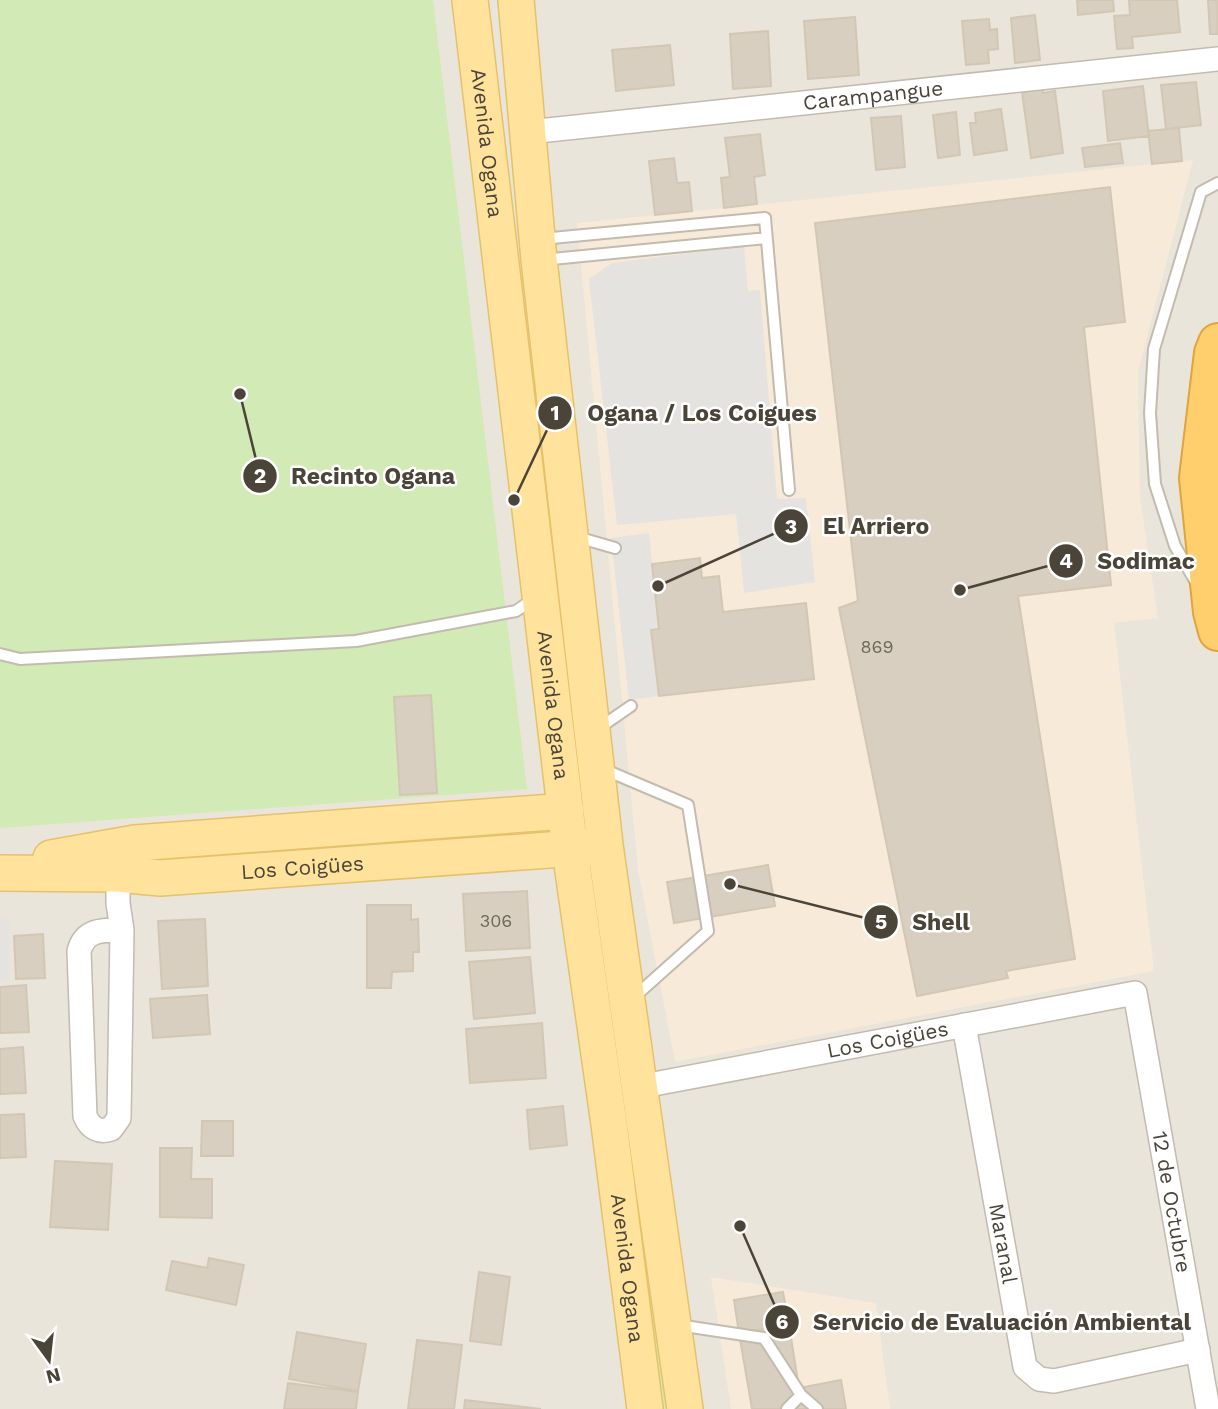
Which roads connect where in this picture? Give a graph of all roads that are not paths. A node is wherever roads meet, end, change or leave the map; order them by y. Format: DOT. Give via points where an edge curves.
graph roads {
  1 [pos="470,0"];
  2 [pos="516,0"];
  3 [pos="1218,60"];
  4 [pos="529,132"];
  5 [pos="1218,183"];
  6 [pos="766,238"];
  7 [pos="539,250"];
  8 [pos="1218,343"];
  9 [pos="789,490"];
  10 [pos="571,536"];
  11 [pos="615,548"];
  12 [pos="540,595"];
  13 [pos="1215,622"];
  14 [pos="0,653"];
  15 [pos="631,706"];
  16 [pos="593,732"];
  17 [pos="598,767"];
  18 [pos="566,811"];
  19 [pos="605,845"];
  20 [pos="570,849"];
  21 [pos="0,867"];
  22 [pos="0,873"];
  23 [pos="118,874"];
  24 [pos="122,930"];
  25 [pos="1135,993"];
  26 [pos="626,1004"];
  27 [pos="964,1025"];
  28 [pos="638,1087"];
  29 [pos="672,1324"];
  30 [pos="1198,1350"];
  31 [pos="801,1395"];
  32 [pos="645,1409"];
  33 [pos="685,1409"];
  34 [pos="787,1409"];
  35 [pos="817,1409"];
  36 [pos="1208,1409"];
  1 -- 12 [label="main road, Avenida Ogana"];
  2 -- 4 [label="main road, Avenida Ogana"];
  3 -- 4 [label="street, Carampangue"];
  4 -- 7 [label="main road, Avenida Ogana"];
  5 -- 13 [label="lane" via="1201,191 1157,336 1150,413 1155,484 1175,546"];
  6 -- 7 [label="lane"];
  6 -- 7 [label="lane" via="765,218"];
  6 -- 9 [label="lane"];
  7 -- 10 [label="main road, Avenida Ogana"];
  8 -- 13 [label="highway" via="1199,478"];
  10 -- 11 [label="lane"];
  10 -- 16 [label="main road, Avenida Ogana"];
  12 -- 14 [label="lane" via="516,611 356,641 20,659"];
  12 -- 18 [label="main road, Avenida Ogana"];
  15 -- 16 [label="lane"];
  16 -- 17 [label="main road, Avenida Ogana"];
  17 -- 19 [label="main road, Avenida Ogana"];
  17 -- 26 [label="lane" via="688,804 708,931"];
  18 -- 20 [label="main road, Avenida Ogana"];
  18 -- 21 [label="main road, Los Coigües" via="135,843"];
  19 -- 20 [label="main road, Los Coigües"];
  19 -- 26 [label="main road, Avenida Ogana"];
  20 -- 23 [label="main road, Los Coigües" via="159,878"];
  20 -- 32 [label="main road, Avenida Ogana"];
  22 -- 23 [label="main road, Los Coigües"];
  23 -- 24 [label="street"];
  24 -- 24 [label="street" via="118,1118 111,1129 98,1130 85,1116 79,951 89,934"];
  25 -- 27 [label="street, Los Coigües"];
  25 -- 30 [label="street, 12 de Octubre"];
  26 -- 28 [label="main road, Avenida Ogana"];
  27 -- 28 [label="street, Los Coigües"];
  27 -- 30 [label="street, Maranal" via="1025,1367 1039,1379 1054,1381"];
  28 -- 29 [label="main road, Avenida Ogana"];
  29 -- 31 [label="lane" via="764,1338"];
  29 -- 33 [label="main road, Avenida Ogana"];
  30 -- 36 [label="street, 12 de Octubre"];
  31 -- 34 [label="lane"];
  31 -- 35 [label="lane"];
}
